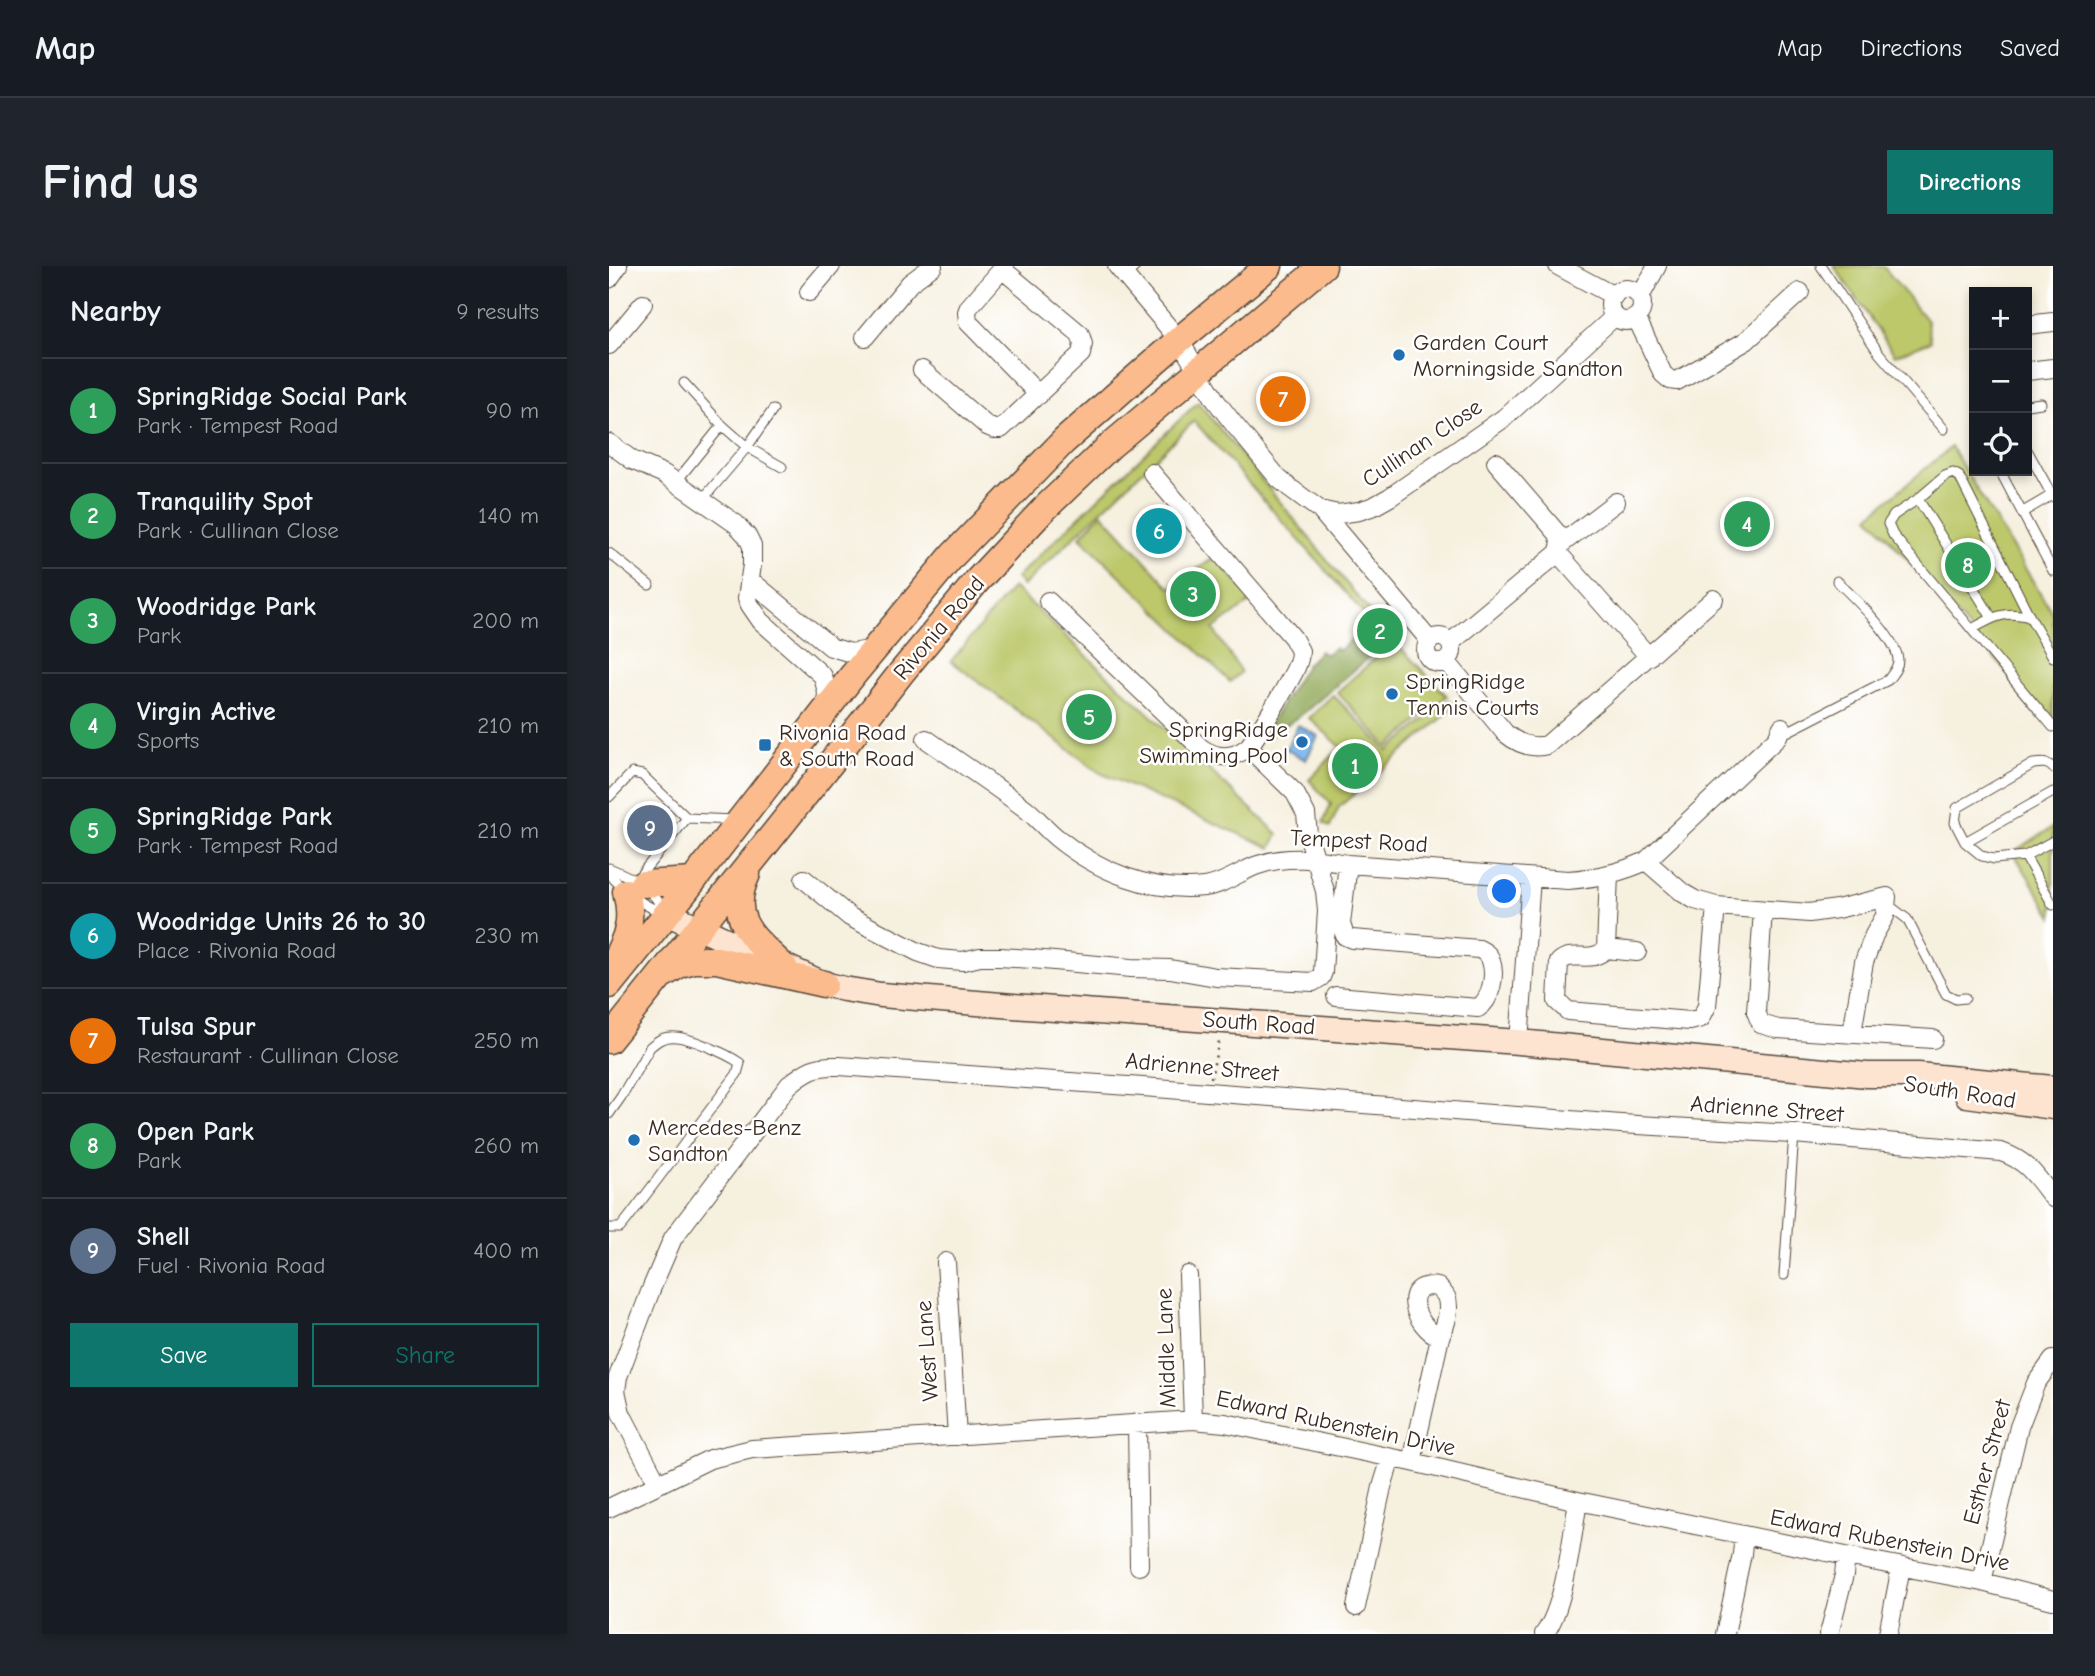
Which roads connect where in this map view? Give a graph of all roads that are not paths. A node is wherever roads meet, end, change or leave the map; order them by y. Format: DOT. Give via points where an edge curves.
graph roads {
  1 [pos="618,266"];
  2 [pos="831,266"];
  3 [pos="933,266"];
  4 [pos="1269,266"];
  5 [pos="1323,266"];
  6 [pos="1558,266"];
  7 [pos="1657,266"];
  8 [pos="1821,266"];
  9 [pos="1004,267"];
  10 [pos="1126,269"];
  11 [pos="609,279"];
  12 [pos="809,292"];
  13 [pos="1800,292"];
  14 [pos="1614,296"];
  15 [pos="1640,297"];
  16 [pos="643,304"];
  17 [pos="1615,316"];
  18 [pos="1636,317"];
  19 [pos="2053,322"];
  20 [pos="2032,324"];
  21 [pos="865,337"];
  22 [pos="1179,340"];
  23 [pos="609,345"];
  24 [pos="2053,368"];
  25 [pos="922,370"];
  26 [pos="1199,370"];
  27 [pos="2032,370"];
  28 [pos="684,383"];
  29 [pos="1039,395"];
  30 [pos="2041,403"];
  31 [pos="2032,404"];
  32 [pos="773,410"];
  33 [pos="722,425"];
  34 [pos="1944,429"];
  35 [pos="609,443"];
  36 [pos="747,447"];
  37 [pos="2032,459"];
  38 [pos="1496,462"];
  39 [pos="782,467"];
  40 [pos="1152,473"];
  41 [pos="2003,476"];
  42 [pos="676,482"];
  43 [pos="2052,496"];
  44 [pos="1918,499"];
  45 [pos="702,500"];
  46 [pos="1616,502"];
  47 [pos="1320,510"];
  48 [pos="2023,512"];
  49 [pos="1560,549"];
  50 [pos="609,552"];
  51 [pos="2053,571"];
  52 [pos="750,580"];
  53 [pos="1837,580"];
  54 [pos="649,585"];
  55 [pos="1714,599"];
  56 [pos="1048,601"];
  57 [pos="2030,617"];
  58 [pos="1992,618"];
  59 [pos="1972,629"];
  60 [pos="1430,641"];
  61 [pos="1450,643"];
  62 [pos="875,649"];
  63 [pos="1649,656"];
  64 [pos="2053,657"];
  65 [pos="1446,661"];
  66 [pos="825,710"];
  67 [pos="2053,727"];
  68 [pos="1779,732"];
  69 [pos="926,739"];
  70 [pos="1248,747"];
  71 [pos="2053,768"];
  72 [pos="2053,792"];
  73 [pos="609,797"];
  74 [pos="687,818"];
  75 [pos="739,820"];
  76 [pos="2053,841"];
  77 [pos="1965,842"];
  78 [pos="2025,856"];
  79 [pos="1315,859"];
  80 [pos="753,860"];
  81 [pos="1646,861"];
  82 [pos="1347,864"];
  83 [pos="609,868"];
  84 [pos="1609,874"];
  85 [pos="1531,878"];
  86 [pos="804,879"];
  87 [pos="693,881"];
  88 [pos="629,882"];
  89 [pos="1887,900"];
  90 [pos="2053,905"];
  91 [pos="1716,906"];
  92 [pos="1763,909"];
  93 [pos="666,913"];
  94 [pos="699,927"];
  95 [pos="1606,949"];
  96 [pos="1637,952"];
  97 [pos="784,967"];
  98 [pos="609,973"];
  99 [pos="659,977"];
  100 [pos="824,984"];
  101 [pos="609,985"];
  102 [pos="1336,996"];
  103 [pos="1965,998"];
  104 [pos="1852,1033"];
  105 [pos="1933,1039"];
  106 [pos="609,1040"];
  107 [pos="1519,1042"];
  108 [pos="1867,1075"];
  109 [pos="2053,1088"];
  110 [pos="2053,1107"];
  111 [pos="609,1114"];
  112 [pos="1794,1134"];
  113 [pos="2053,1198"];
  114 [pos="609,1228"];
  115 [pos="946,1262"];
  116 [pos="1188,1275"];
  117 [pos="1784,1275"];
  118 [pos="1440,1337"];
  119 [pos="2053,1360"];
  120 [pos="1193,1420"];
  121 [pos="1137,1423"];
  122 [pos="957,1436"];
  123 [pos="1391,1458"];
  124 [pos="1412,1462"];
  125 [pos="658,1484"];
  126 [pos="1578,1501"];
  127 [pos="609,1508"];
  128 [pos="1744,1535"];
  129 [pos="1846,1556"];
  130 [pos="1139,1566"];
  131 [pos="1901,1567"];
  132 [pos="1982,1582"];
  133 [pos="2053,1600"];
  134 [pos="1356,1607"];
  135 [pos="1544,1634"];
  136 [pos="1724,1634"];
  137 [pos="1829,1634"];
  138 [pos="1888,1634"];
  1 -- 11 [label="street"];
  2 -- 12 [label="street"];
  3 -- 21 [label="street" via="909,283"];
  4 -- 22 [label="main road, Rivonia Road"];
  5 -- 26 [label="main road, Rivonia Road"];
  6 -- 14 [label="street"];
  7 -- 15 [label="street"];
  8 -- 34 [label="lane" via="1879,353"];
  9 -- 29 [label="street" via="969,307 968,322"];
  9 -- 29 [label="street" via="1082,338 1081,354"];
  10 -- 22 [label="street"];
  13 -- 18 [label="street" via="1746,341 1677,381 1664,374"];
  14 -- 15 [label="street" via="1630,290"];
  14 -- 17 [label="street" via="1610,304"];
  15 -- 18 [label="street" via="1642,307"];
  16 -- 23 [label="street"];
  17 -- 18 [label="street" via="1623,321"];
  17 -- 47 [label="street, Cullinan Close" via="1504,418 1390,497 1359,511 1338,514"];
  19 -- 20 [label="street"];
  22 -- 26 [label="street"];
  22 -- 62 [label="main road, Rivonia Road" via="1064,441 1003,502"];
  24 -- 27 [label="street"];
  25 -- 29 [label="street" via="994,429 1001,429"];
  26 -- 47 [label="street" via="1216,401 1279,479"];
  26 -- 80 [label="main road, Rivonia Road" via="1110,446 977,581"];
  28 -- 33 [label="lane"];
  30 -- 31 [label="lane"];
  32 -- 36 [label="lane"];
  33 -- 36 [label="lane"];
  33 -- 42 [label="lane"];
  35 -- 42 [label="street"];
  36 -- 39 [label="lane"];
  36 -- 45 [label="lane"];
  37 -- 43 [label="lane"];
  38 -- 49 [label="street" via="1558,534"];
  40 -- 70 [label="street" via="1300,651 1295,670"];
  41 -- 48 [label="lane"];
  42 -- 45 [label="street"];
  43 -- 48 [label="lane"];
  44 -- 57 [label="lane" via="1945,476 1959,476"];
  44 -- 58 [label="lane"];
  44 -- 59 [label="lane" via="1888,524"];
  45 -- 52 [label="street" via="747,536 752,546"];
  46 -- 49 [label="street"];
  47 -- 60 [label="street"];
  48 -- 51 [label="lane"];
  49 -- 61 [label="street"];
  49 -- 63 [label="street"];
  50 -- 54 [label="lane"];
  52 -- 62 [label="street" via="831,647 851,653"];
  52 -- 66 [label="street" via="747,598 761,621 823,676"];
  53 -- 68 [label="lane" via="1881,627 1897,654 1895,671 1888,680"];
  55 -- 63 [label="street"];
  56 -- 70 [label="street" via="1201,748 1224,757"];
  57 -- 58 [label="lane" via="2017,613"];
  57 -- 64 [label="lane"];
  58 -- 59 [label="lane"];
  59 -- 67 [label="lane"];
  60 -- 61 [label="street" via="1444,638"];
  60 -- 65 [label="street" via="1429,658"];
  61 -- 65 [label="street" via="1452,653"];
  62 -- 66 [label="main road, Rivonia Road"];
  63 -- 65 [label="street" via="1547,745 1537,748 1505,733"];
  66 -- 75 [label="main road, Rivonia Road"];
  68 -- 81 [label="street, Tempest Road"];
  69 -- 79 [label="street, Tempest Road" via="1028,811 1080,855 1143,884 1206,887 1260,864"];
  70 -- 79 [label="street" via="1301,802"];
  71 -- 77 [label="lane" via="2033,764 1957,808 1955,823"];
  72 -- 77 [label="lane"];
  73 -- 74 [label="lane" via="632,773 642,775"];
  74 -- 75 [label="lane"];
  74 -- 88 [label="lane"];
  75 -- 87 [label="main road, Rivonia Road"];
  76 -- 78 [label="lane"];
  77 -- 78 [label="lane" via="1994,859"];
  78 -- 90 [label="lane"];
  79 -- 82 [label="street, Tempest Road"];
  79 -- 86 [label="street" via="1326,901 1325,956 1321,977 1313,982 999,957 938,960 850,917"];
  80 -- 94 [label="main road, Rivonia Road"];
  80 -- 97 [label="main road" via="739,894 740,913 752,936"];
  81 -- 84 [label="street, Tempest Road"];
  81 -- 91 [label="street" via="1683,893"];
  82 -- 85 [label="street, Tempest Road"];
  82 -- 102 [label="street" via="1345,936 1479,949 1491,959 1492,969 1488,998 1478,1008"];
  83 -- 88 [label="lane"];
  84 -- 85 [label="street, Tempest Road" via="1568,880"];
  84 -- 95 [label="street"];
  85 -- 107 [label="street"];
  87 -- 88 [label="main road"];
  87 -- 93 [label="main road, Rivonia Road"];
  88 -- 93 [label="lane" via="657,898"];
  88 -- 93 [label="lane" via="650,908"];
  88 -- 98 [label="main road" via="629,928"];
  89 -- 92 [label="street" via="1809,913"];
  89 -- 103 [label="lane" via="1907,919 1946,994"];
  89 -- 104 [label="street" via="1885,916 1864,962"];
  91 -- 92 [label="street"];
  91 -- 95 [label="street" via="1707,1006 1696,1020 1580,1014 1562,1007 1557,1001 1559,962 1568,956 1594,957"];
  92 -- 104 [label="street" via="1759,1022 1778,1029"];
  93 -- 94 [label="street, South Road"];
  93 -- 101 [label="main road, Rivonia Road"];
  94 -- 97 [label="street, South Road"];
  94 -- 99 [label="main road, Rivonia Road"];
  95 -- 96 [label="street"];
  97 -- 100 [label="street, South Road"];
  99 -- 100 [label="main road" via="680,964 717,960"];
  99 -- 106 [label="main road, Rivonia Road"];
  100 -- 107 [label="street, South Road" via="894,996 1013,1006"];
  104 -- 105 [label="street"];
  107 -- 108 [label="street, South Road"];
  108 -- 109 [label="street, South Road" via="1919,1075"];
  108 -- 110 [label="street, South Road" via="1915,1087"];
  111 -- 114 [label="lane" via="657,1041 684,1038 740,1063 737,1074 626,1221 619,1228"];
  112 -- 113 [label="street, Adrienne Street" via="2001,1152 2029,1166"];
  112 -- 117 [label="lane"];
  112 -- 125 [label="street, Adrienne Street" via="826,1066 805,1072 789,1085 673,1238 618,1377 621,1413"];
  115 -- 122 [label="street, West Lane"];
  116 -- 120 [label="street, Middle Lane"];
  118 -- 124 [label="street"];
  119 -- 132 [label="street, Esther Street" via="2036,1383 2019,1427"];
  120 -- 121 [label="street, Edward Rubenstein Drive"];
  120 -- 123 [label="street, Edward Rubenstein Drive"];
  121 -- 122 [label="street, Edward Rubenstein Drive"];
  121 -- 130 [label="street"];
  122 -- 125 [label="street, Edward Rubenstein Drive" via="752,1449 710,1460"];
  123 -- 124 [label="street, Edward Rubenstein Drive"];
  123 -- 134 [label="street"];
  124 -- 126 [label="street, Edward Rubenstein Drive"];
  125 -- 127 [label="street, Edward Rubenstein Drive"];
  126 -- 128 [label="street, Edward Rubenstein Drive"];
  126 -- 135 [label="street" via="1558,1606"];
  128 -- 129 [label="street, Edward Rubenstein Drive"];
  128 -- 136 [label="street"];
  129 -- 131 [label="street, Edward Rubenstein Drive"];
  129 -- 137 [label="street"];
  131 -- 132 [label="street, Edward Rubenstein Drive"];
  131 -- 138 [label="street"];
  132 -- 133 [label="street, Edward Rubenstein Drive"];
}
